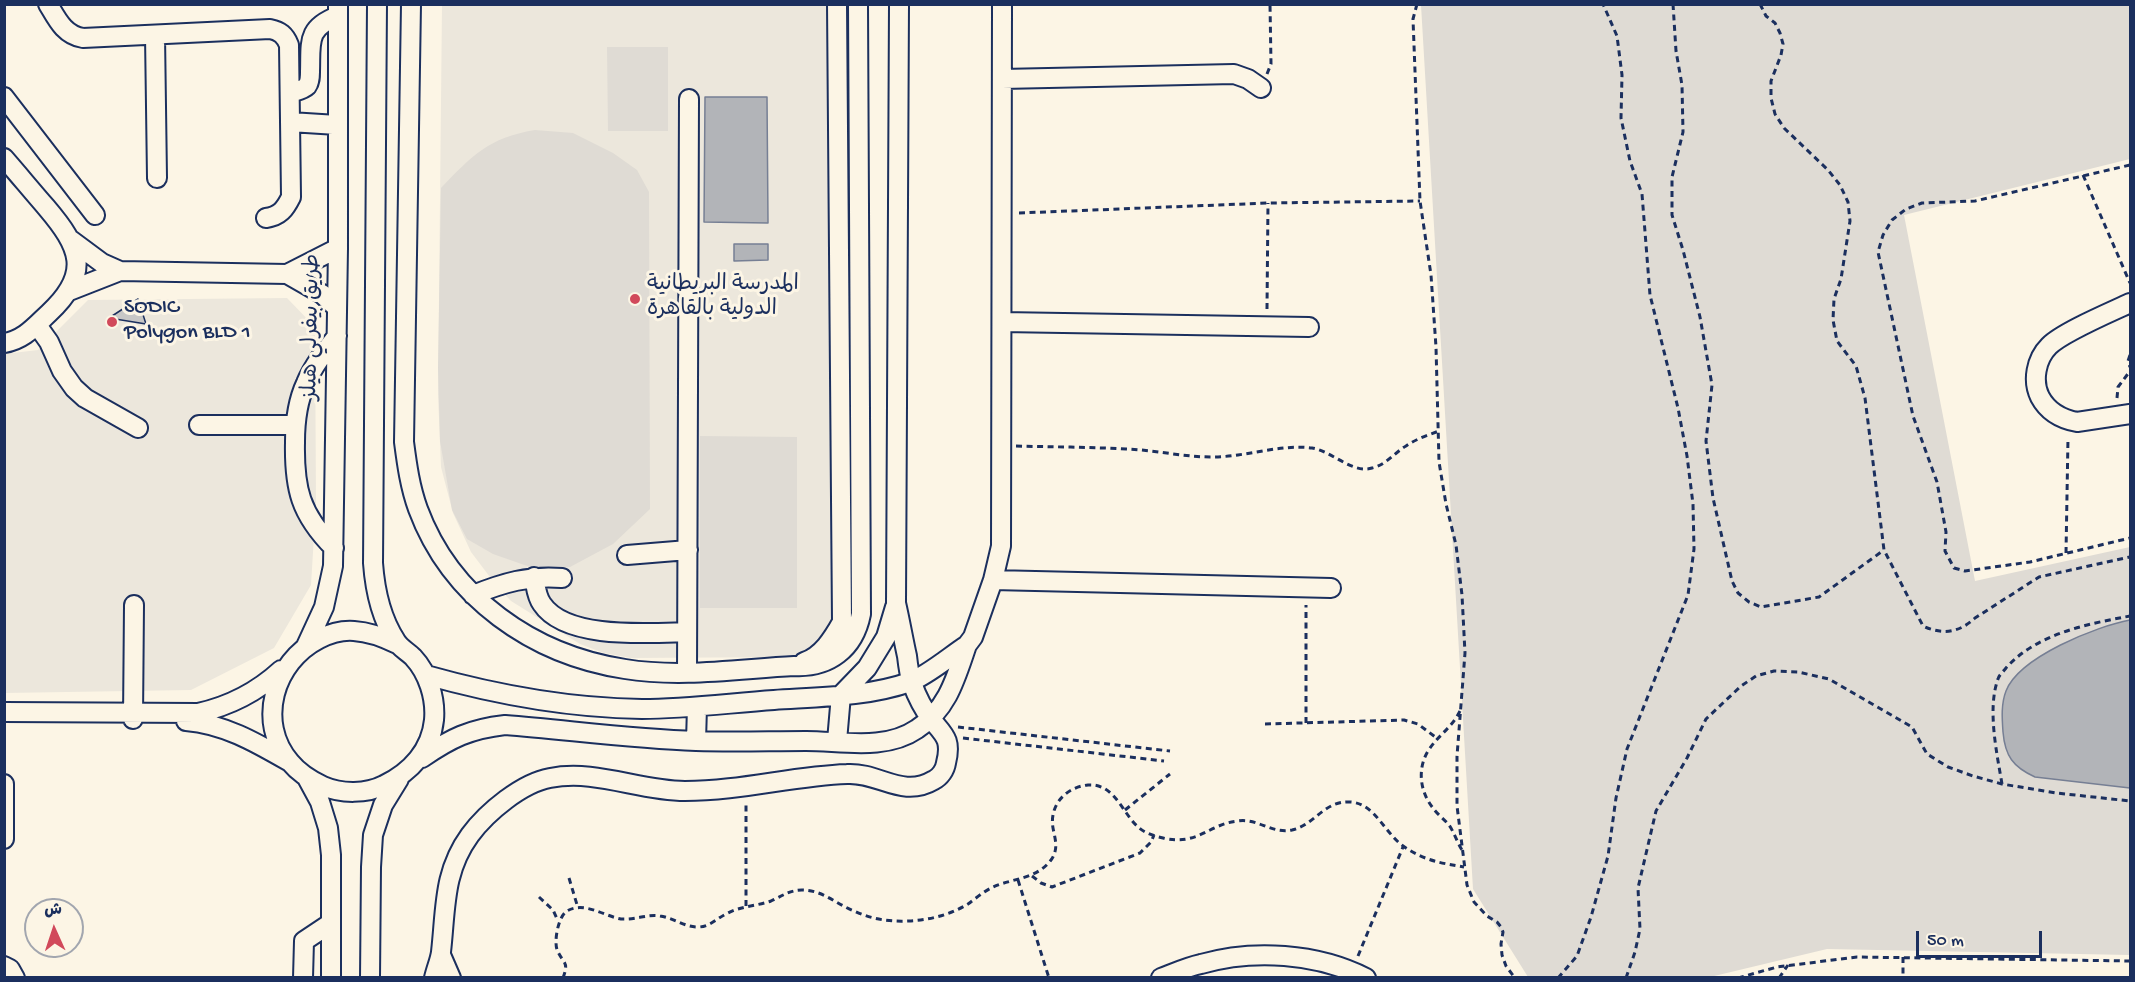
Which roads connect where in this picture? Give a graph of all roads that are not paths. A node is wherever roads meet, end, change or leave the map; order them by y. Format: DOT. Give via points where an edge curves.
graph roads {
  1 [pos="48,4"];
  2 [pos="377,4"];
  3 [pos="411,4"];
  4 [pos="837,4"];
  5 [pos="858,4"];
  6 [pos="899,4"];
  7 [pos="1002,4"];
  8 [pos="338,10"];
  9 [pos="155,34"];
  10 [pos="1002,79"];
  11 [pos="1257,86"];
  12 [pos="290,93"];
  13 [pos="689,99"];
  14 [pos="5,100"];
  15 [pos="291,122"];
  16 [pos="337,125"];
  17 [pos="4,158"];
  18 [pos="157,178"];
  19 [pos="95,215"];
  20 [pos="266,218"];
  21 [pos="71,240"];
  22 [pos="338,248"];
  23 [pos="120,271"];
  24 [pos="287,274"];
  25 [pos="69,291"];
  26 [pos="2130,303"];
  27 [pos="337,308"];
  28 [pos="1002,322"];
  29 [pos="37,325"];
  30 [pos="1310,327"];
  31 [pos="337,336"];
  32 [pos="4,344"];
  33 [pos="374,403"];
  34 [pos="404,403"];
  35 [pos="2125,415"];
  36 [pos="199,425"];
  37 [pos="295,425"];
  38 [pos="138,428"];
  39 [pos="334,548"];
  40 [pos="688,550"];
  41 [pos="627,555"];
  42 [pos="534,577"];
  43 [pos="562,578"];
  44 [pos="993,579"];
  45 [pos="1331,588"];
  46 [pos="473,595"];
  47 [pos="896,603"];
  48 [pos="134,605"];
  49 [pos="850,624"];
  50 [pos="687,632"];
  51 [pos="397,644"];
  52 [pos="967,645"];
  53 [pos="306,646"];
  54 [pos="287,664"];
  55 [pos="687,672"];
  56 [pos="426,675"];
  57 [pos="912,681"];
  58 [pos="842,695"];
  59 [pos="697,707"];
  60 [pos="4,712"];
  61 [pos="133,716"];
  62 [pos="4,721"];
  63 [pos="938,727"];
  64 [pos="696,741"];
  65 [pos="837,741"];
  66 [pos="418,761"];
  67 [pos="289,762"];
  68 [pos="307,778"];
  69 [pos="400,778"];
  70 [pos="4,784"];
  71 [pos="5,795"];
  72 [pos="5,807"];
  73 [pos="4,839"];
  74 [pos="331,923"];
  75 [pos="441,955"];
  76 [pos="4,966"];
  77 [pos="1359,974"];
  78 [pos="15,978"];
  79 [pos="303,978"];
  80 [pos="331,978"];
  81 [pos="370,978"];
  82 [pos="434,978"];
  83 [pos="451,978"];
  84 [pos="1161,978"];
  1 -- 9 [label="street" via="74,37"];
  2 -- 33 [label="street"];
  3 -- 34 [label="street"];
  4 -- 49 [label="street"];
  5 -- 49 [label="street" via="861,614"];
  6 -- 47 [label="street"];
  7 -- 10 [label="street"];
  8 -- 12 [label="street" via="311,37 307,86"];
  8 -- 16 [label="street, طريق بيفرلي هيلز"];
  9 -- 12 [label="street" via="277,30 289,45"];
  9 -- 18 [label="street"];
  10 -- 11 [label="street" via="1234,74"];
  10 -- 28 [label="street"];
  12 -- 15 [label="street"];
  13 -- 40 [label="street"];
  14 -- 19 [label="street"];
  15 -- 16 [label="street"];
  15 -- 20 [label="street" via="291,197 276,216"];
  16 -- 22 [label="street, طريق بيفرلي هيلز"];
  17 -- 21 [label="street"];
  21 -- 23 [label="street"];
  21 -- 25 [label="street" via="76,266"];
  22 -- 24 [label="street"];
  22 -- 27 [label="street, طريق بيفرلي هيلز"];
  23 -- 24 [label="street"];
  23 -- 25 [label="street"];
  24 -- 27 [label="street"];
  25 -- 29 [label="street"];
  26 -- 35 [label="street" via="2049,345 2036,368 2039,395 2056,415 2077,422"];
  27 -- 31 [label="street, طريق بيفرلي هيلز"];
  28 -- 30 [label="street"];
  28 -- 44 [label="street" via="1001,546"];
  29 -- 32 [label="street" via="25,336"];
  29 -- 38 [label="street" via="74,388"];
  31 -- 37 [label="street" via="308,378"];
  31 -- 39 [label="street, طريق بيفرلي هيلز"];
  33 -- 34 [label="street"];
  33 -- 51 [label="street" via="374,574 380,605"];
  34 -- 46 [label="street" via="404,442 418,509 445,560"];
  36 -- 37 [label="street"];
  37 -- 39 [label="street" via="299,496 311,522"];
  39 -- 53 [label="street, طريق بيفرلي هيلز" via="324,607"];
  40 -- 41 [label="street"];
  40 -- 50 [label="street"];
  42 -- 43 [label="street"];
  42 -- 46 [label="street" via="496,585"];
  42 -- 50 [label="street" via="545,608 577,626 626,633"];
  44 -- 45 [label="street"];
  44 -- 52 [label="street"];
  46 -- 55 [label="street" via="499,618 559,652 627,669"];
  47 -- 57 [label="street"];
  47 -- 58 [label="street" via="886,637 867,668"];
  48 -- 61 [label="street"];
  49 -- 55 [label="street" via="852,640 835,647 832,660 820,664"];
  50 -- 55 [label="street"];
  51 -- 53 [label="street" via="375,634 351,631 328,635"];
  51 -- 56 [label="street"];
  52 -- 57 [label="street"];
  52 -- 63 [label="street"];
  53 -- 54 [label="street"];
  54 -- 61 [label="street" via="248,695 211,710"];
  54 -- 67 [label="street" via="275,688 272,714 276,739"];
  56 -- 59 [label="street" via="544,702 620,708"];
  56 -- 66 [label="street" via="434,719 429,741"];
  57 -- 58 [label="street"];
  57 -- 63 [label="street"];
  58 -- 59 [label="street"];
  58 -- 65 [label="street"];
  59 -- 64 [label="street"];
  60 -- 61 [label="street"];
  61 -- 62 [label="street"];
  61 -- 67 [label="street" via="213,725"];
  63 -- 65 [label="street" via="878,743"];
  63 -- 75 [label="street" via="948,750 946,764 940,777 911,788 849,773 724,790 682,791 572,775 548,778 525,787 471,834 454,864 445,896"];
  64 -- 65 [label="street"];
  64 -- 66 [label="street" via="505,725 475,729 448,740"];
  66 -- 69 [label="street"];
  67 -- 68 [label="street"];
  68 -- 69 [label="street" via="329,789 353,792 378,789"];
  68 -- 74 [label="street" via="328,828"];
  69 -- 81 [label="street" via="383,805 373,835"];
  70 -- 71 [label="street"];
  71 -- 72 [label="street"];
  72 -- 73 [label="street"];
  74 -- 79 [label="street" via="304,941"];
  74 -- 80 [label="street"];
  75 -- 82 [label="street"];
  75 -- 83 [label="street"];
  76 -- 78 [label="street"];
  77 -- 84 [label="street" via="1304,958 1253,955 1202,963"];
}
